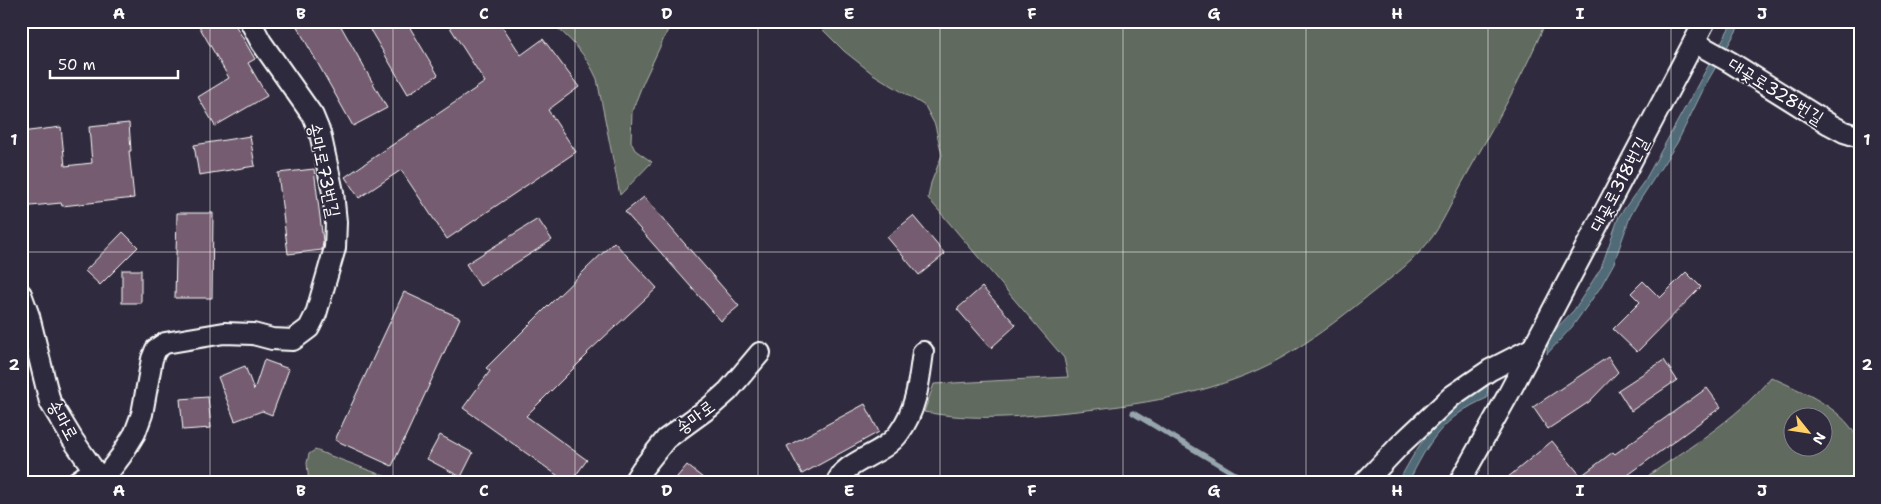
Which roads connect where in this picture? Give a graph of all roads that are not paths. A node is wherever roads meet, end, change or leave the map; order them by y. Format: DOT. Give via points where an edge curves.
graph roads {
  1 [pos="250,21"];
  2 [pos="1705,21"];
  3 [pos="1700,46"];
  4 [pos="1860,137"];
  5 [pos="21,294"];
  6 [pos="1533,348"];
  7 [pos="924,352"];
  8 [pos="760,353"];
  9 [pos="100,478"];
  10 [pos="75,483"];
  11 [pos="633,483"];
  12 [pos="837,483"];
  13 [pos="1364,483"];
  14 [pos="1459,483"];
  1 -- 9 [label="street, 송마로73번길" via="261,42 309,109 320,132 336,222 335,248 316,314 309,328 293,340 224,333 165,343 156,349 136,433 121,456"];
  2 -- 3 [label="street, 대곶로318번길"];
  3 -- 4 [label="street, 대곶로328번길" via="1829,124"];
  3 -- 6 [label="street, 대곶로318번길"];
  5 -- 9 [label="street, 송마로" via="50,402"];
  6 -- 13 [label="street" via="1490,370 1452,396"];
  6 -- 14 [label="street, 대곶로318번길"];
  7 -- 12 [label="street" via="917,395 899,434 883,449 846,468"];
  8 -- 11 [label="street, 송마로" via="728,391 666,439"];
  9 -- 10 [label="street, 송마로73번길"];
}
